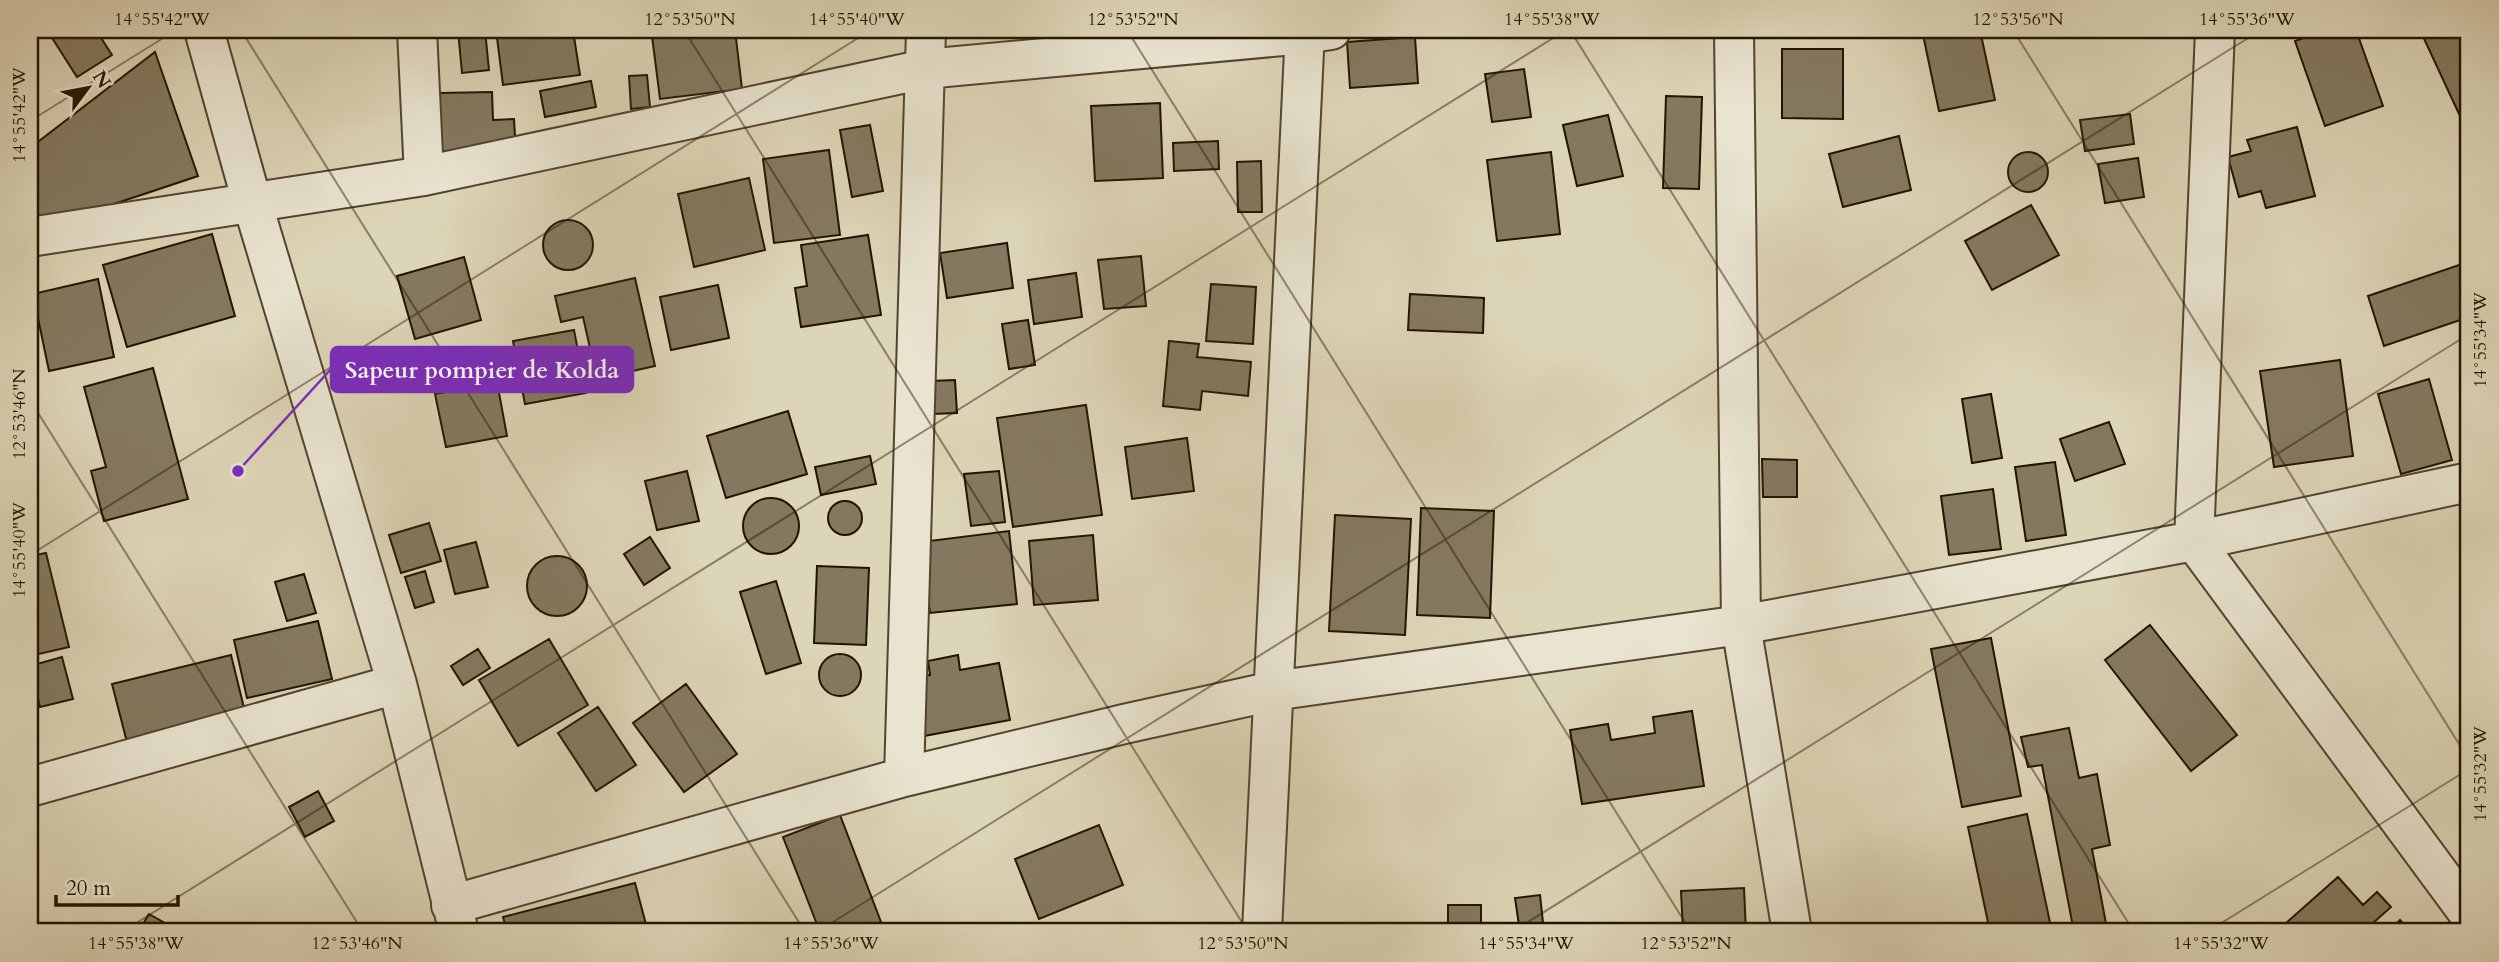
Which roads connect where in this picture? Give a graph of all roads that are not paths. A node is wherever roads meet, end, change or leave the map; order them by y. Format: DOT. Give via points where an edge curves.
graph roads {
  1 [pos="204,30"];
  2 [pos="417,30"];
  3 [pos="926,30"];
  4 [pos="1734,30"];
  5 [pos="2215,30"];
  6 [pos="1314,31"];
  7 [pos="925,69"];
  8 [pos="424,176"];
  9 [pos="251,202"];
  10 [pos="30,237"];
  11 [pos="2469,482"];
  12 [pos="2194,541"];
  13 [pos="1741,625"];
  14 [pos="397,684"];
  15 [pos="1273,691"];
  16 [pos="904,777"];
  17 [pos="30,788"];
  18 [pos="2469,914"];
  19 [pos="455,919"];
  20 [pos="1262,932"];
  21 [pos="1792,932"];
  1 -- 9 [label="street"];
  2 -- 8 [label="street"];
  3 -- 7 [label="street"];
  4 -- 13 [label="street"];
  5 -- 12 [label="street"];
  6 -- 7 [label="street"];
  6 -- 15 [label="street"];
  7 -- 8 [label="street"];
  7 -- 16 [label="street"];
  8 -- 9 [label="street"];
  9 -- 10 [label="street"];
  9 -- 14 [label="street"];
  11 -- 12 [label="street"];
  12 -- 13 [label="street"];
  12 -- 18 [label="street"];
  13 -- 15 [label="street"];
  13 -- 21 [label="street"];
  14 -- 17 [label="street"];
  14 -- 19 [label="street"];
  15 -- 16 [label="street"];
  15 -- 20 [label="street"];
  16 -- 19 [label="street"];
}
